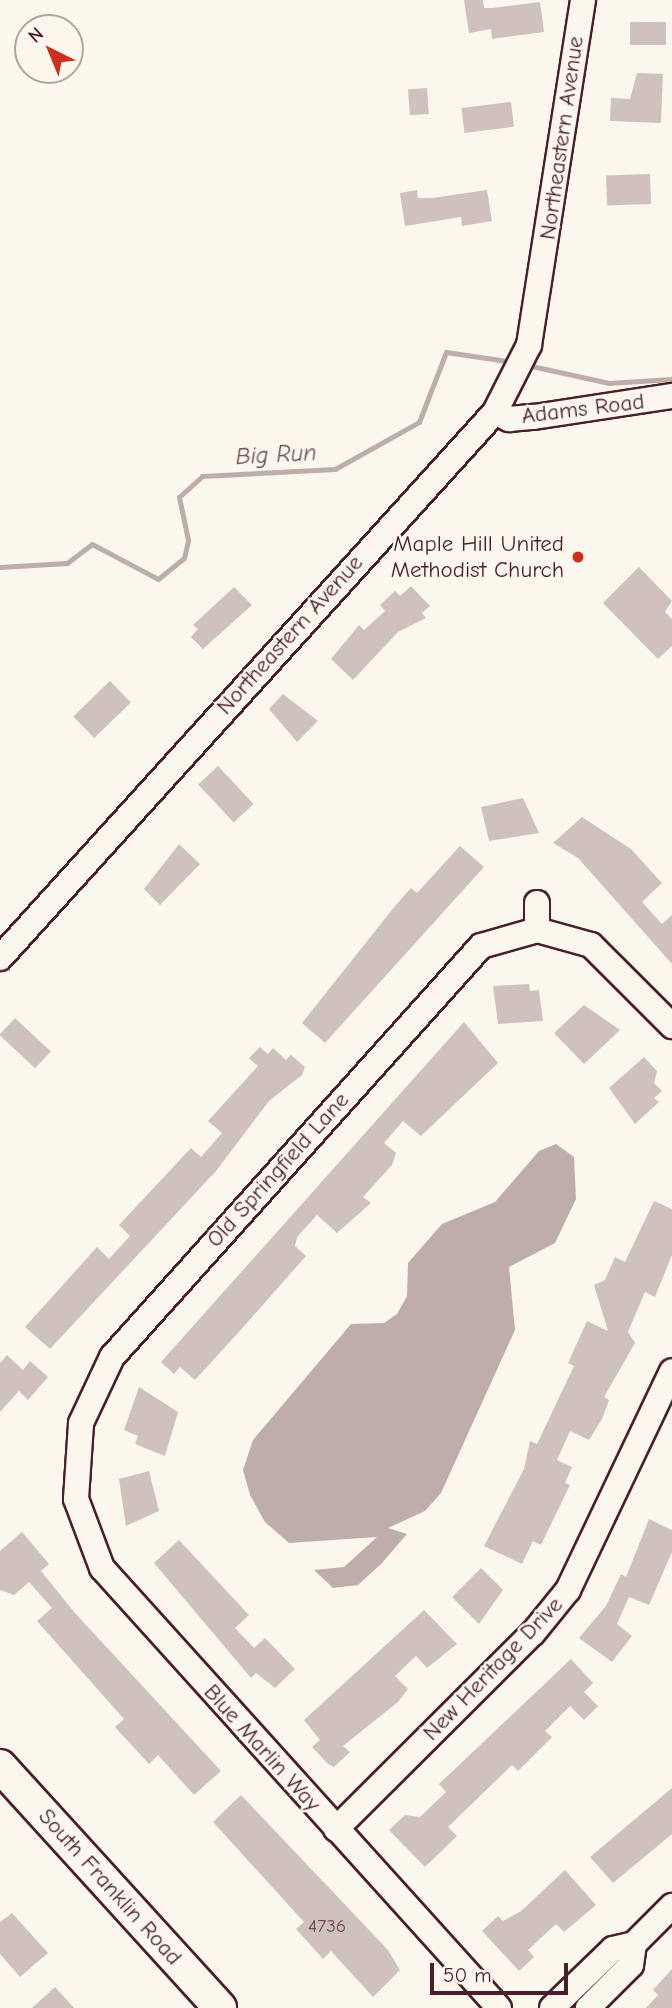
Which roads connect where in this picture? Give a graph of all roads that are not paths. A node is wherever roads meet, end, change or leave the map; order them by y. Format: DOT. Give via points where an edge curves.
graph roads {
  1 [pos="583,0"];
  2 [pos="672,396"];
  3 [pos="495,412"];
  4 [pos="537,903"];
  5 [pos="537,930"];
  6 [pos="0,958"];
  7 [pos="672,1026"];
  8 [pos="672,1371"];
  9 [pos="75,1461"];
  10 [pos="0,1766"];
  11 [pos="336,1829"];
  12 [pos="672,1906"];
  13 [pos="634,1944"];
  14 [pos="220,2008"];
  15 [pos="499,2008"];
  16 [pos="552,2008"];
  17 [pos="588,2008"];
  1 -- 3 [label="street, Northeastern Avenue" via="528,345"];
  2 -- 3 [label="street, Adams Road" via="534,417 509,419"];
  3 -- 6 [label="street, Northeastern Avenue"];
  4 -- 5 [label="street"];
  5 -- 7 [label="street" via="606,956"];
  5 -- 9 [label="street, Old Springfield Lane" via="481,946 459,966 112,1357 92,1390"];
  8 -- 11 [label="street, New Heritage Drive" via="586,1559 550,1614"];
  9 -- 11 [label="street, Blue Marlin Way" via="76,1499 102,1568"];
  10 -- 14 [label="main road, South Franklin Road"];
  11 -- 15 [label="street, Blue Marlin Way"];
  12 -- 13 [label="street"];
  13 -- 16 [label="street" via="613,1949"];
  13 -- 17 [label="street" via="631,1965"];
}
